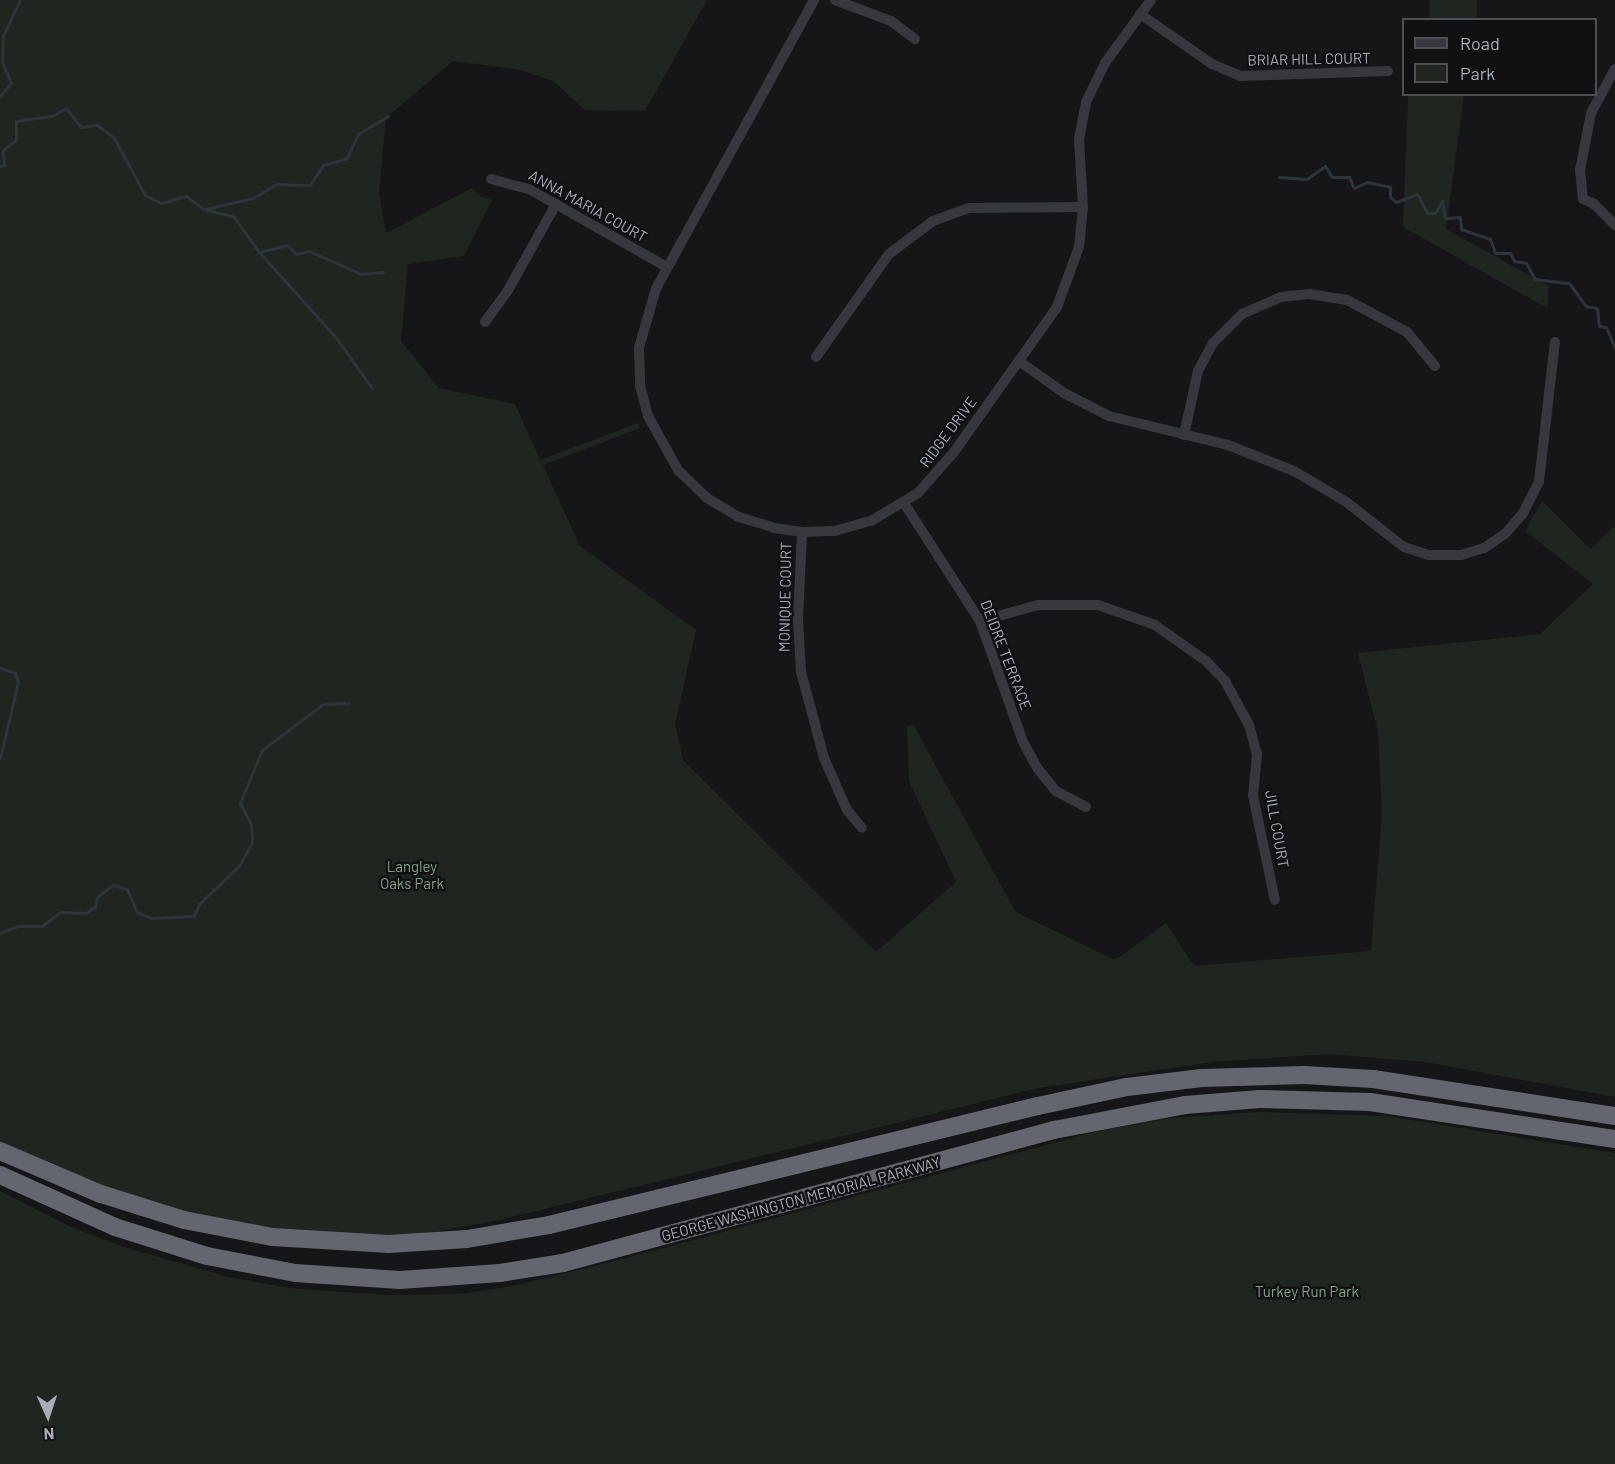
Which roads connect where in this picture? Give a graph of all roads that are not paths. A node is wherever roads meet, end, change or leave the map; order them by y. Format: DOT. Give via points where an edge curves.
graph roads {
  1 [pos="814,0"];
  2 [pos="835,0"];
  3 [pos="1151,0"];
  4 [pos="1140,14"];
  5 [pos="915,39"];
  6 [pos="1615,69"];
  7 [pos="1388,71"];
  8 [pos="491,180"];
  9 [pos="556,204"];
  10 [pos="1083,207"];
  11 [pos="1615,225"];
  12 [pos="667,267"];
  13 [pos="485,322"];
  14 [pos="1555,342"];
  15 [pos="816,357"];
  16 [pos="1019,361"];
  17 [pos="1435,366"];
  18 [pos="1184,435"];
  19 [pos="904,503"];
  20 [pos="802,532"];
  21 [pos="980,621"];
  22 [pos="1086,807"];
  23 [pos="862,828"];
  24 [pos="1275,900"];
  25 [pos="1615,1116"];
  26 [pos="1615,1139"];
  27 [pos="0,1151"];
  28 [pos="0,1175"];
  1 -- 12 [label="street, RIDGE DRIVE"];
  2 -- 5 [label="street" via="891,21"];
  3 -- 4 [label="street, RIDGE DRIVE"];
  4 -- 7 [label="street, BRIAR HILL COURT" via="1212,64 1240,76"];
  4 -- 10 [label="street, RIDGE DRIVE" via="1105,63 1086,102 1079,139"];
  6 -- 11 [label="street" via="1600,94 1586,133 1580,170 1583,199 1594,204"];
  8 -- 9 [label="street, ANNA MARIA COURT" via="529,189"];
  9 -- 12 [label="street, ANNA MARIA COURT"];
  9 -- 13 [label="street" via="507,292"];
  10 -- 15 [label="street" via="969,208 933,220 890,254"];
  10 -- 16 [label="street, RIDGE DRIVE" via="1079,247 1066,288"];
  12 -- 20 [label="street, RIDGE DRIVE" via="647,310 639,348 642,398 656,436 678,470 723,509 756,524"];
  14 -- 18 [label="street" via="1539,482 1516,522 1498,539 1476,551 1444,555 1418,552 1396,543 1345,501 1294,471 1239,449"];
  16 -- 18 [label="street" via="1097,411"];
  16 -- 19 [label="street, RIDGE DRIVE" via="940,470"];
  17 -- 18 [label="street" via="1407,332 1347,300 1309,294 1281,297 1242,314 1213,343 1198,371"];
  19 -- 20 [label="street, RIDGE DRIVE" via="854,527"];
  19 -- 21 [label="street, DEIDRE TERRACE"];
  20 -- 23 [label="street, MONIQUE COURT" via="798,620 801,672 824,758 847,810"];
  21 -- 22 [label="street, DEIDRE TERRACE" via="1023,742 1038,769 1056,790"];
  21 -- 24 [label="street, JILL COURT" via="1038,605 1098,605 1155,625 1206,661 1225,681 1249,724 1257,754 1253,796"];
  25 -- 27 [label="highway, GEORGE WASHINGTON MEMORIAL PARKWAY" via="1373,1079 1304,1075 1201,1078 1127,1087 1038,1106 539,1227 467,1239 389,1244 272,1237 184,1220 101,1194"];
  26 -- 28 [label="highway, GEORGE WASHINGTON MEMORIAL PARKWAY" via="1370,1102 1260,1099 1185,1105 1054,1130 563,1263 480,1275 400,1280 296,1273 207,1256 115,1227"];
}
